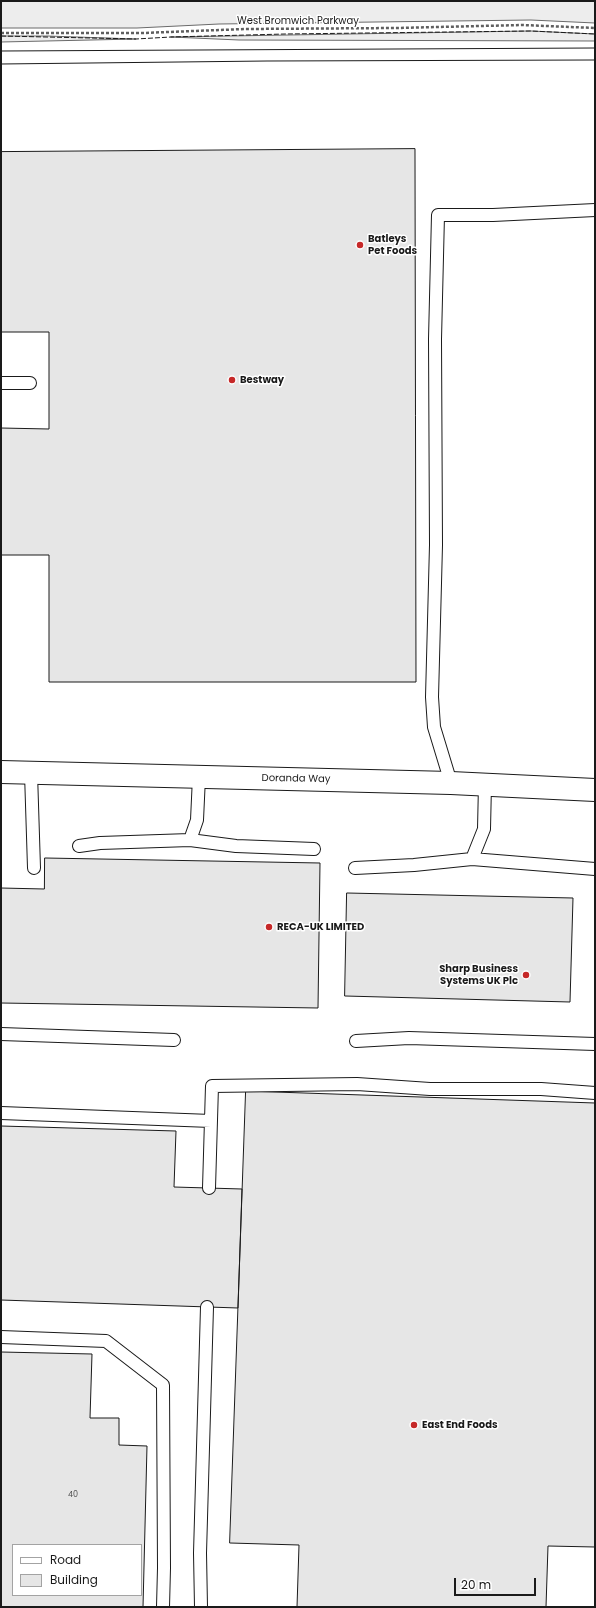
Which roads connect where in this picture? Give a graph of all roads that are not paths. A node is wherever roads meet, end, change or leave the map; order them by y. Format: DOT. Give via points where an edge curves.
graph roads {
  1 [pos="595,210"];
  2 [pos="1,383"];
  3 [pos="30,383"];
  4 [pos="1,772"];
  5 [pos="31,773"];
  6 [pos="199,777"];
  7 [pos="451,783"];
  8 [pos="485,784"];
  9 [pos="594,790"];
  10 [pos="190,840"];
  11 [pos="79,846"];
  12 [pos="314,849"];
  13 [pos="472,859"];
  14 [pos="34,868"];
  15 [pos="355,868"];
  16 [pos="595,869"];
  17 [pos="1,1034"];
  18 [pos="174,1040"];
  19 [pos="356,1041"];
  20 [pos="595,1044"];
  21 [pos="595,1093"];
  22 [pos="1,1113"];
  23 [pos="211,1121"];
  24 [pos="209,1188"];
  25 [pos="207,1307"];
  26 [pos="1,1337"];
  27 [pos="163,1607"];
  28 [pos="201,1607"];
  1 -- 7 [label="lane" via="438,215 434,339 436,546 432,697 434,727"];
  2 -- 3 [label="lane"];
  4 -- 5 [label="street, Doranda Way"];
  5 -- 6 [label="street, Doranda Way"];
  5 -- 14 [label="lane"];
  6 -- 7 [label="street, Doranda Way"];
  6 -- 10 [label="lane" via="197,820"];
  7 -- 8 [label="street, Doranda Way"];
  8 -- 9 [label="street, Doranda Way"];
  8 -- 13 [label="lane" via="484,829"];
  10 -- 11 [label="lane"];
  10 -- 12 [label="lane" via="236,846"];
  13 -- 15 [label="lane"];
  13 -- 16 [label="lane"];
  17 -- 18 [label="lane"];
  19 -- 20 [label="lane" via="409,1038"];
  21 -- 23 [label="lane" via="541,1089 430,1089 357,1084 212,1086"];
  22 -- 23 [label="lane"];
  23 -- 24 [label="lane"];
  25 -- 28 [label="lane" via="200,1553"];
  26 -- 27 [label="lane" via="106,1341 163,1385"];
}
